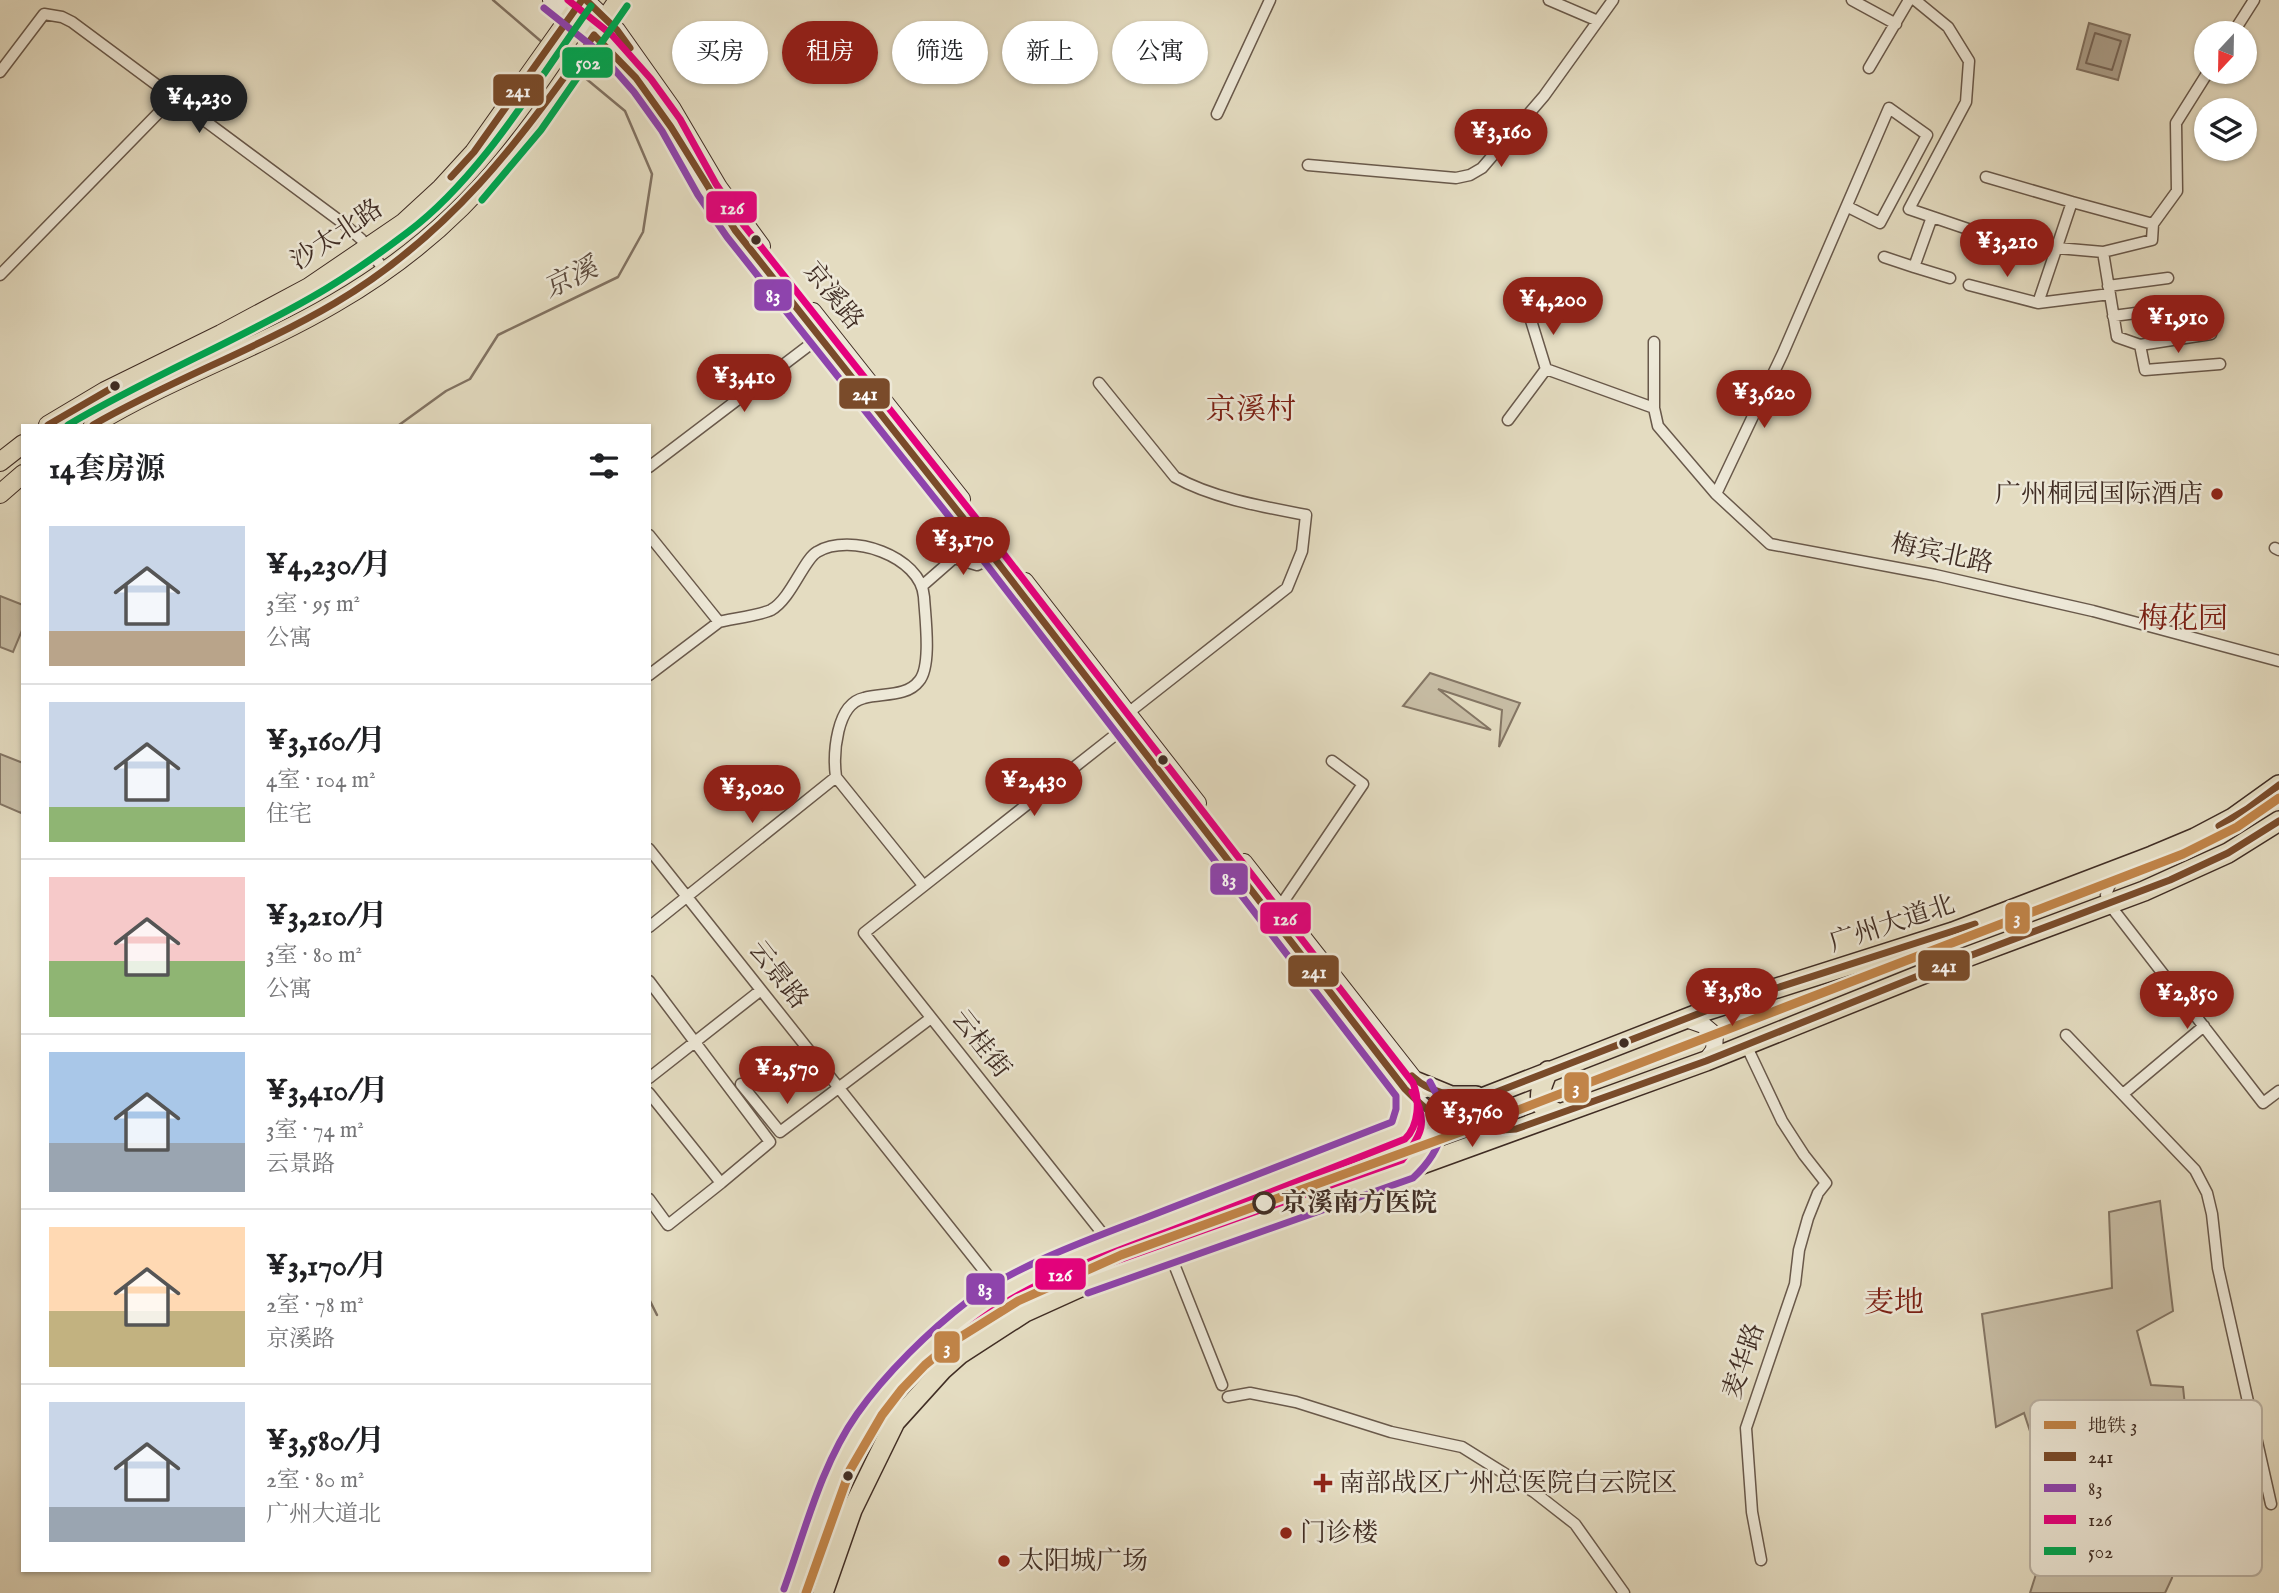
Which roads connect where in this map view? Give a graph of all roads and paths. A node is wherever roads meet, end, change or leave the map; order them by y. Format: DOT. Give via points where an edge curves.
graph roads {
  1 [pos="551,0"];
  2 [pos="584,0"];
  3 [pos="618,0"];
  4 [pos="1269,0"];
  5 [pos="1549,0"];
  6 [pos="1613,0"];
  7 [pos="1852,0"];
  8 [pos="1909,0"];
  9 [pos="1914,0"];
  10 [pos="2254,0"];
  11 [pos="570,17"];
  12 [pos="606,18"];
  13 [pos="1598,21"];
  14 [pos="2241,21"];
  15 [pos="1896,24"];
  16 [pos="594,35"];
  17 [pos="1869,68"];
  18 [pos="0,72"];
  19 [pos="2200,84"];
  20 [pos="174,97"];
  21 [pos="1217,114"];
  22 [pos="1308,165"];
  23 [pos="1986,177"];
  24 [pos="2072,202"];
  25 [pos="1848,207"];
  26 [pos="1932,217"];
  27 [pos="2153,223"];
  28 [pos="369,248"];
  29 [pos="2058,248"];
  30 [pos="2103,252"];
  31 [pos="1884,257"];
  32 [pos="1914,267"];
  33 [pos="385,271"];
  34 [pos="0,275"];
  35 [pos="1950,278"];
  36 [pos="2168,278"];
  37 [pos="1969,285"];
  38 [pos="2109,290"];
  39 [pos="2038,303"];
  40 [pos="2182,307"];
  41 [pos="1530,314"];
  42 [pos="2113,316"];
  43 [pos="2211,334"];
  44 [pos="820,337"];
  45 [pos="1654,342"];
  46 [pos="2140,345"];
  47 [pos="2220,364"];
  48 [pos="1546,369"];
  49 [pos="1099,383"];
  50 [pos="1654,408"];
  51 [pos="1508,420"];
  52 [pos="50,424"];
  53 [pos="95,424"];
  54 [pos="21,446"];
  55 [pos="0,462"];
  56 [pos="651,465"];
  57 [pos="21,476"];
  58 [pos="0,494"];
  59 [pos="1716,494"];
  60 [pos="651,537"];
  61 [pos="993,557"];
  62 [pos="922,586"];
  63 [pos="719,622"];
  64 [pos="2279,660"];
  65 [pos="651,673"];
  66 [pos="1126,720"];
  67 [pos="1332,761"];
  68 [pos="836,777"];
  69 [pos="2279,785"];
  70 [pos="2279,821"];
  71 [pos="651,852"];
  72 [pos="2115,871"];
  73 [pos="923,885"];
  74 [pos="687,898"];
  75 [pos="2109,904"];
  76 [pos="1279,908"];
  77 [pos="651,925"];
  78 [pos="651,984"];
  79 [pos="761,990"];
  80 [pos="932,1018"];
  81 [pos="1686,1018"];
  82 [pos="2204,1026"];
  83 [pos="2066,1035"];
  84 [pos="695,1042"];
  85 [pos="1746,1045"];
  86 [pos="1706,1061"];
  87 [pos="1548,1070"];
  88 [pos="651,1077"];
  89 [pos="741,1084"];
  90 [pos="1411,1085"];
  91 [pos="838,1087"];
  92 [pos="2279,1091"];
  93 [pos="1494,1093"];
  94 [pos="2123,1094"];
  95 [pos="651,1096"];
  96 [pos="1558,1113"];
  97 [pos="1435,1116"];
  98 [pos="1516,1129"];
  99 [pos="1400,1130"];
  100 [pos="1362,1145"];
  101 [pos="1408,1169"];
  102 [pos="1371,1182"];
  103 [pos="721,1183"];
  104 [pos="651,1202"];
  105 [pos="1158,1224"];
  106 [pos="1110,1242"];
  107 [pos="1171,1252"];
  108 [pos="1001,1292"];
  109 [pos="1222,1385"];
  110 [pos="1228,1397"];
  111 [pos="2248,1400"];
  112 [pos="2262,1464"];
  113 [pos="2271,1504"];
  114 [pos="1761,1560"];
  115 [pos="794,1593"];
  116 [pos="823,1593"];
  117 [pos="1624,1593"];
  1 -- 11 [label="main road, 京溪路"];
  2 -- 11 [label="main road, 沙太北路"];
  2 -- 12 [label="main road, 京溪路"];
  3 -- 12 [label="main road, 沙太北路"];
  4 -- 21 [label="street"];
  5 -- 13 [label="street"];
  6 -- 13 [label="street"];
  7 -- 15 [label="street"];
  8 -- 15 [label="street"];
  9 -- 26 [label="street" via="1948,27 1969,61 1966,102 1909,209"];
  10 -- 14 [label="street"];
  11 -- 16 [label="main road, 京溪路"];
  11 -- 28 [label="main road, 沙太北路" via="474,152 403,223"];
  12 -- 16 [label="main road, 沙太北路"];
  12 -- 66 [label="main road, 京溪路" via="673,108 744,222 905,425"];
  13 -- 22 [label="street" via="1544,96 1482,168 1470,175 1456,178"];
  15 -- 17 [label="street"];
  16 -- 33 [label="main road, 沙太北路" via="487,180 436,231"];
  16 -- 44 [label="main road, 京溪路" via="659,107 721,210"];
  18 -- 20 [label="street" via="44,14 72,22"];
  19 -- 27 [label="street" via="2176,123 2177,191"];
  20 -- 28 [label="street" via="311,198"];
  20 -- 34 [label="street"];
  23 -- 24 [label="street"];
  24 -- 27 [label="street"];
  24 -- 29 [label="street"];
  25 -- 25 [label="street" via="1889,108 1927,135 1880,223"];
  25 -- 59 [label="street"];
  26 -- 29 [label="street" via="2012,244"];
  26 -- 32 [label="street"];
  27 -- 30 [label="street" via="2152,240"];
  28 -- 33 [label="street"];
  28 -- 52 [label="main road, 沙太北路" via="309,287"];
  29 -- 30 [label="street"];
  29 -- 39 [label="street"];
  30 -- 38 [label="street"];
  31 -- 32 [label="street"];
  32 -- 35 [label="street"];
  33 -- 53 [label="main road, 沙太北路" via="334,304"];
  36 -- 38 [label="street"];
  37 -- 39 [label="street"];
  38 -- 39 [label="street"];
  38 -- 42 [label="street"];
  40 -- 42 [label="street"];
  41 -- 48 [label="street"];
  42 -- 46 [label="street" via="2117,337"];
  43 -- 46 [label="street"];
  44 -- 56 [label="street"];
  44 -- 61 [label="main road, 京溪路"];
  45 -- 50 [label="street"];
  46 -- 47 [label="street" via="2145,370"];
  48 -- 50 [label="street"];
  48 -- 51 [label="street"];
  49 -- 66 [label="street, 云桂街" via="1175,477 1254,504 1306,515 1302,551 1287,588"];
  50 -- 59 [label="street, 梅宾北路" via="1658,426"];
  54 -- 55 [label="main road"];
  57 -- 58 [label="main road"];
  59 -- 64 [label="street, 梅宾北路" via="1770,544 2093,611"];
  60 -- 63 [label="street"];
  61 -- 62 [label="street" via="976,565 954,558"];
  61 -- 66 [label="main road, 京溪路"];
  62 -- 63 [label="street" via="895,558 873,548 834,545 814,553 794,586 771,610"];
  62 -- 68 [label="street" via="926,632 920,681 905,691 861,698 848,710 838,726"];
  63 -- 65 [label="street"];
  66 -- 73 [label="street, 云桂街"];
  66 -- 76 [label="main road, 京溪路"];
  66 -- 90 [label="main road, 京溪路"];
  67 -- 76 [label="street" via="1363,784"];
  68 -- 73 [label="street"];
  68 -- 74 [label="street"];
  69 -- 72 [label="highway, 广州大道北" via="2214,828"];
  70 -- 75 [label="highway, 广州大道北" via="2210,862"];
  71 -- 74 [label="street, 云景路"];
  72 -- 75 [label="street" via="2106,895"];
  72 -- 81 [label="highway, 广州大道北" via="1953,932"];
  73 -- 80 [label="street, 云桂街" via="864,933"];
  74 -- 77 [label="street"];
  74 -- 79 [label="street, 云景路"];
  75 -- 82 [label="street"];
  75 -- 85 [label="highway, 广州大道北"];
  76 -- 90 [label="main road, 京溪路"];
  78 -- 84 [label="street"];
  79 -- 84 [label="street"];
  79 -- 91 [label="street, 云景路"];
  80 -- 91 [label="street"];
  80 -- 106 [label="street, 云桂街"];
  81 -- 86 [label="main road" via="1715,1035 1714,1050"];
  81 -- 87 [label="highway, 广州大道北"];
  82 -- 92 [label="street" via="2263,1103"];
  82 -- 94 [label="street"];
  83 -- 94 [label="street"];
  84 -- 88 [label="street"];
  84 -- 103 [label="street" via="770,1142"];
  85 -- 86 [label="highway, 广州大道北"];
  85 -- 114 [label="street, 麦华路" via="1782,1121 1826,1183 1808,1218 1795,1284 1746,1428 1752,1512"];
  86 -- 96 [label="highway, 广州大道北"];
  87 -- 93 [label="highway, 广州大道北"];
  87 -- 96 [label="highway" via="1541,1102"];
  89 -- 91 [label="street" via="779,1132"];
  90 -- 93 [label="highway" via="1451,1096"];
  90 -- 97 [label="main road, 京溪路"];
  90 -- 99 [label="highway"];
  91 -- 108 [label="street, 云景路"];
  93 -- 97 [label="highway, 广州大道北"];
  94 -- 111 [label="street" via="2195,1170 2207,1193 2218,1268"];
  95 -- 103 [label="street"];
  96 -- 98 [label="highway, 广州大道北"];
  97 -- 98 [label="main road, 京溪路" via="1476,1131"];
  97 -- 99 [label="highway, 广州大道北"];
  97 -- 101 [label="main road" via="1426,1146"];
  98 -- 101 [label="highway, 广州大道北"];
  99 -- 100 [label="highway, 广州大道北"];
  100 -- 102 [label="highway" via="1378,1166"];
  100 -- 105 [label="highway, 广州大道北"];
  101 -- 102 [label="highway, 广州大道北"];
  102 -- 107 [label="highway, 广州大道北"];
  103 -- 104 [label="street" via="668,1224"];
  105 -- 106 [label="highway, 广州大道北"];
  105 -- 107 [label="street"];
  106 -- 108 [label="highway, 广州大道北"];
  107 -- 109 [label="street"];
  107 -- 116 [label="highway, 广州大道北" via="1033,1307 942,1370 885,1438 852,1510"];
  108 -- 115 [label="highway, 广州大道北" via="938,1341 871,1412 839,1469"];
  110 -- 117 [label="street" via="1250,1393 1296,1402 1391,1432 1462,1447 1576,1524"];
  112 -- 113 [label="street"];
}
